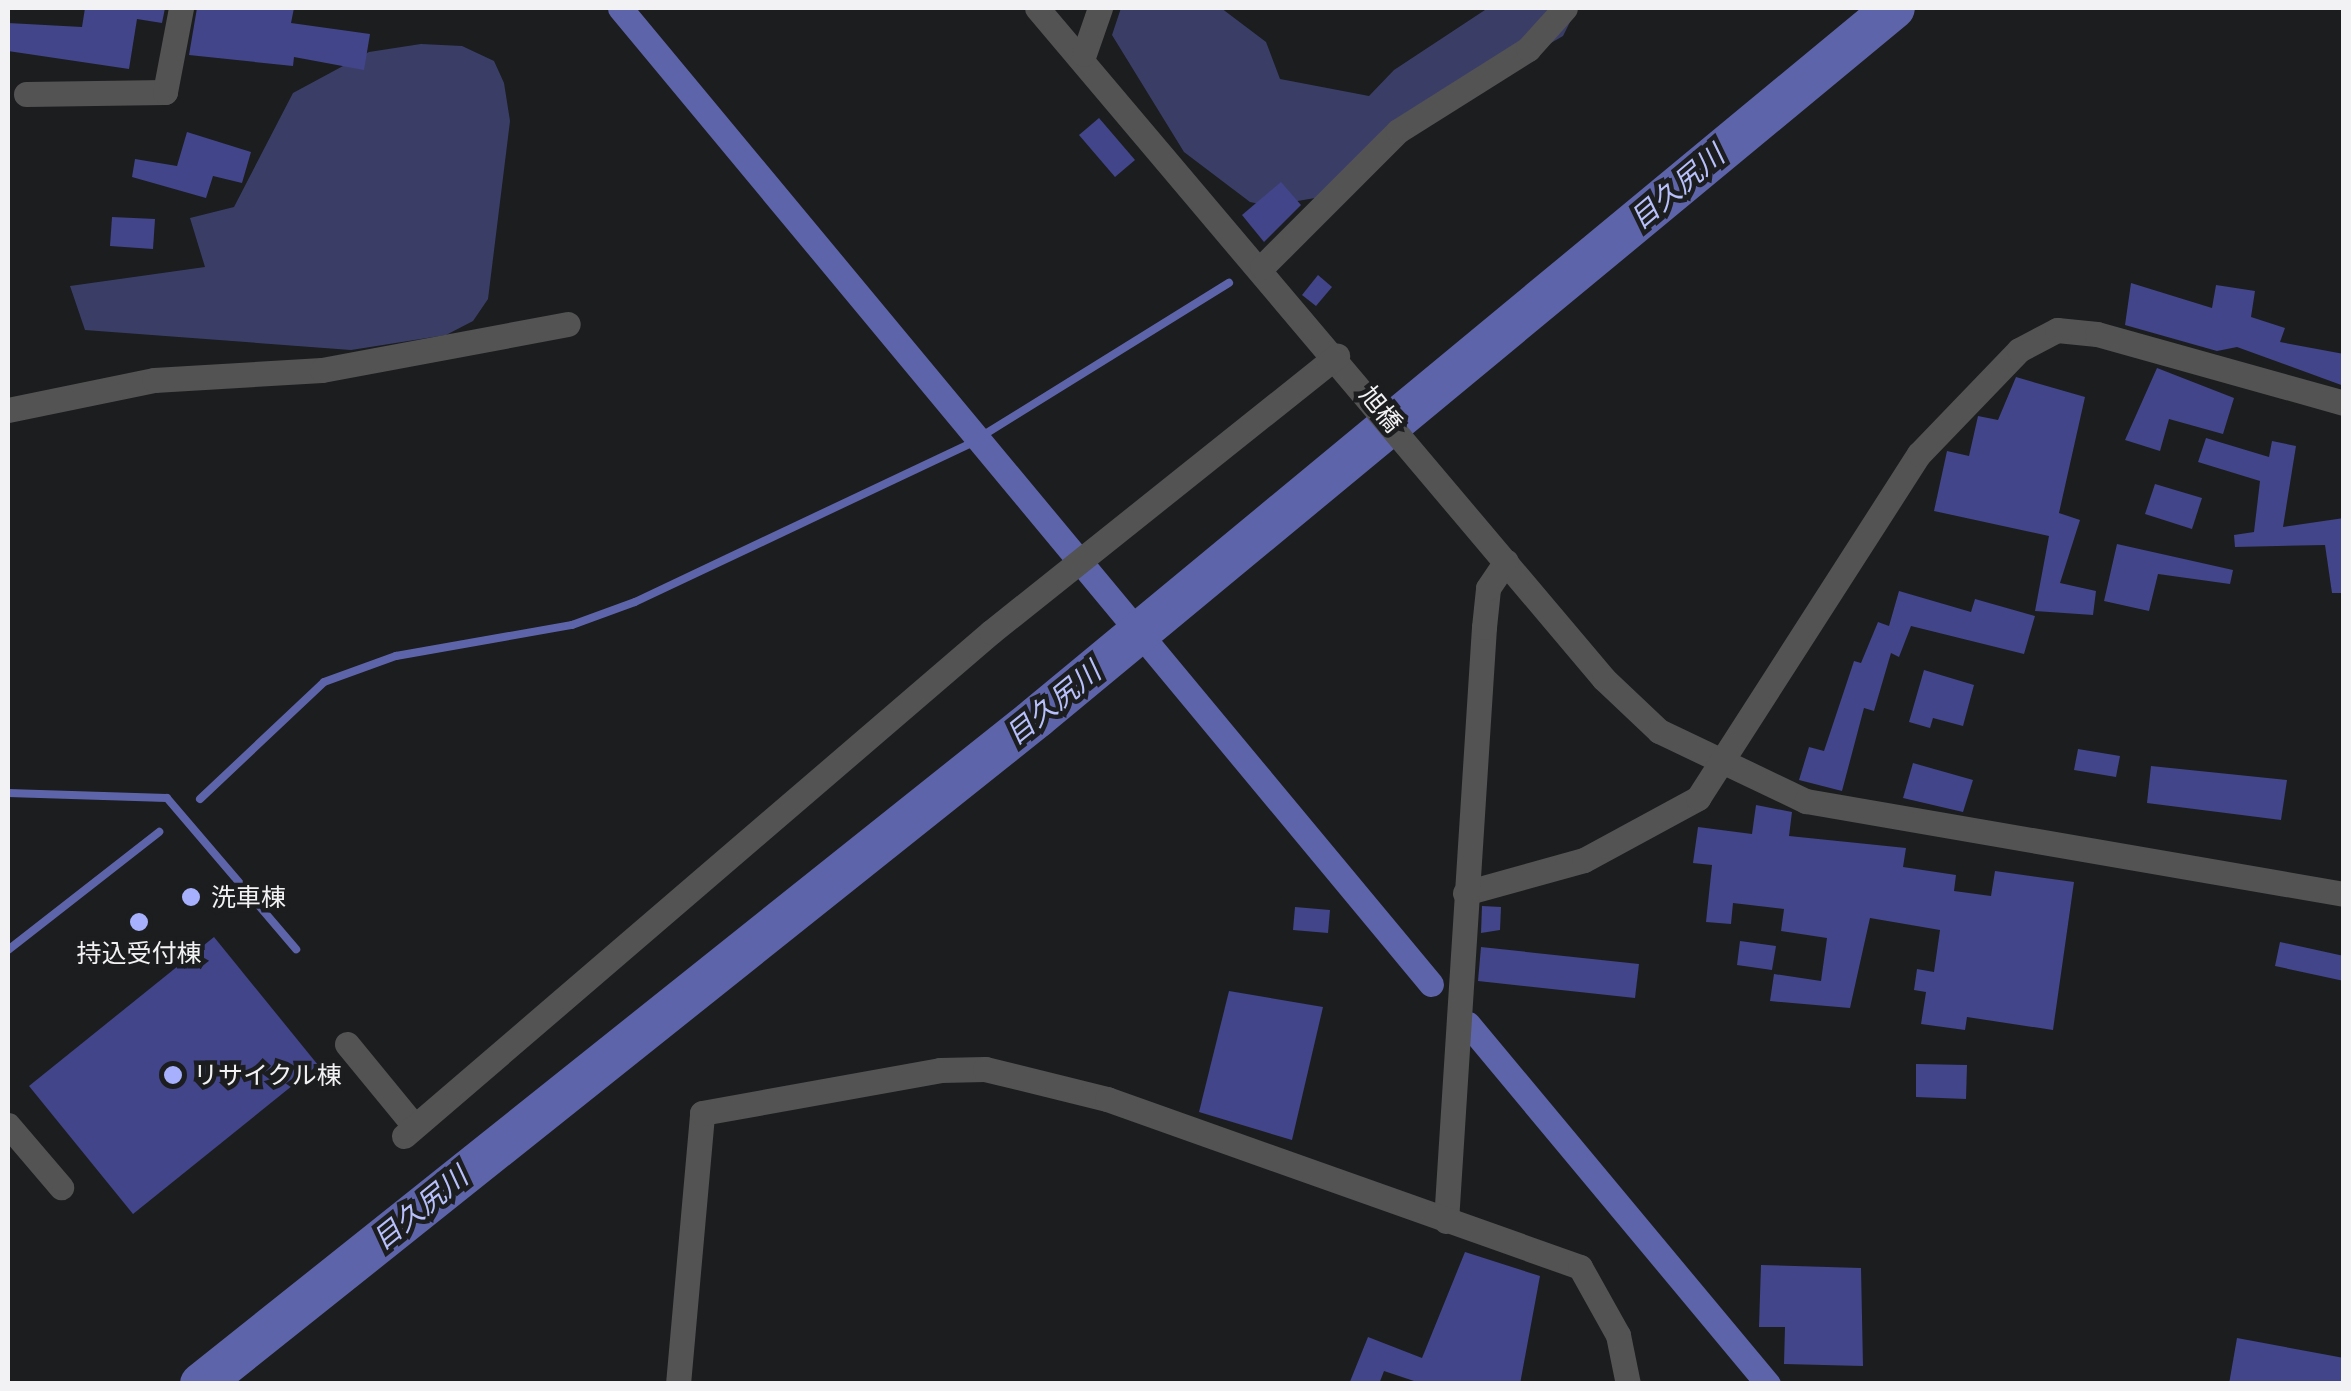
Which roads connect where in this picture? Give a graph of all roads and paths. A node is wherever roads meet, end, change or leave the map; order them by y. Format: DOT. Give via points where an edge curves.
graph roads {
  1 [pos="180,8"];
  2 [pos="1037,8"];
  3 [pos="1100,8"];
  4 [pos="1564,8"];
  5 [pos="1084,54"];
  6 [pos="26,94"];
  7 [pos="1262,267"];
  8 [pos="568,324"];
  9 [pos="1340,359"];
  10 [pos="2344,403"];
  11 [pos="8,410"];
  12 [pos="1506,561"];
  13 [pos="1722,766"];
  14 [pos="1465,893"];
  15 [pos="2344,894"];
  16 [pos="347,1044"];
  17 [pos="8,1125"];
  18 [pos="61,1187"];
  19 [pos="1446,1221"];
  20 [pos="678,1384"];
  21 [pos="1628,1384"];
  1 -- 6 [label="street" via="165,92"];
  2 -- 5 [label="street, 旭橋"];
  3 -- 5 [label="street"];
  4 -- 7 [label="street" via="1528,49 1398,131"];
  5 -- 7 [label="street, 旭橋"];
  7 -- 9 [label="street, 旭橋"];
  8 -- 11 [label="street" via="322,370 154,380"];
  9 -- 12 [label="street, 旭橋"];
  9 -- 16 [label="street" via="1175,481 991,632 760,837 408,1130"];
  10 -- 13 [label="street" via="2097,334 2057,330 2019,350 1919,454"];
  12 -- 13 [label="street, 旭橋" via="1645,718"];
  12 -- 14 [label="street" via="1488,588"];
  13 -- 14 [label="street" via="1698,798 1584,860"];
  13 -- 15 [label="street, 旭橋" via="1806,801"];
  14 -- 19 [label="street"];
  17 -- 18 [label="street"];
  19 -- 20 [label="street" via="1108,1100 985,1070 940,1070 702,1114"];
  19 -- 21 [label="street" via="1580,1266 1618,1335"];
}
